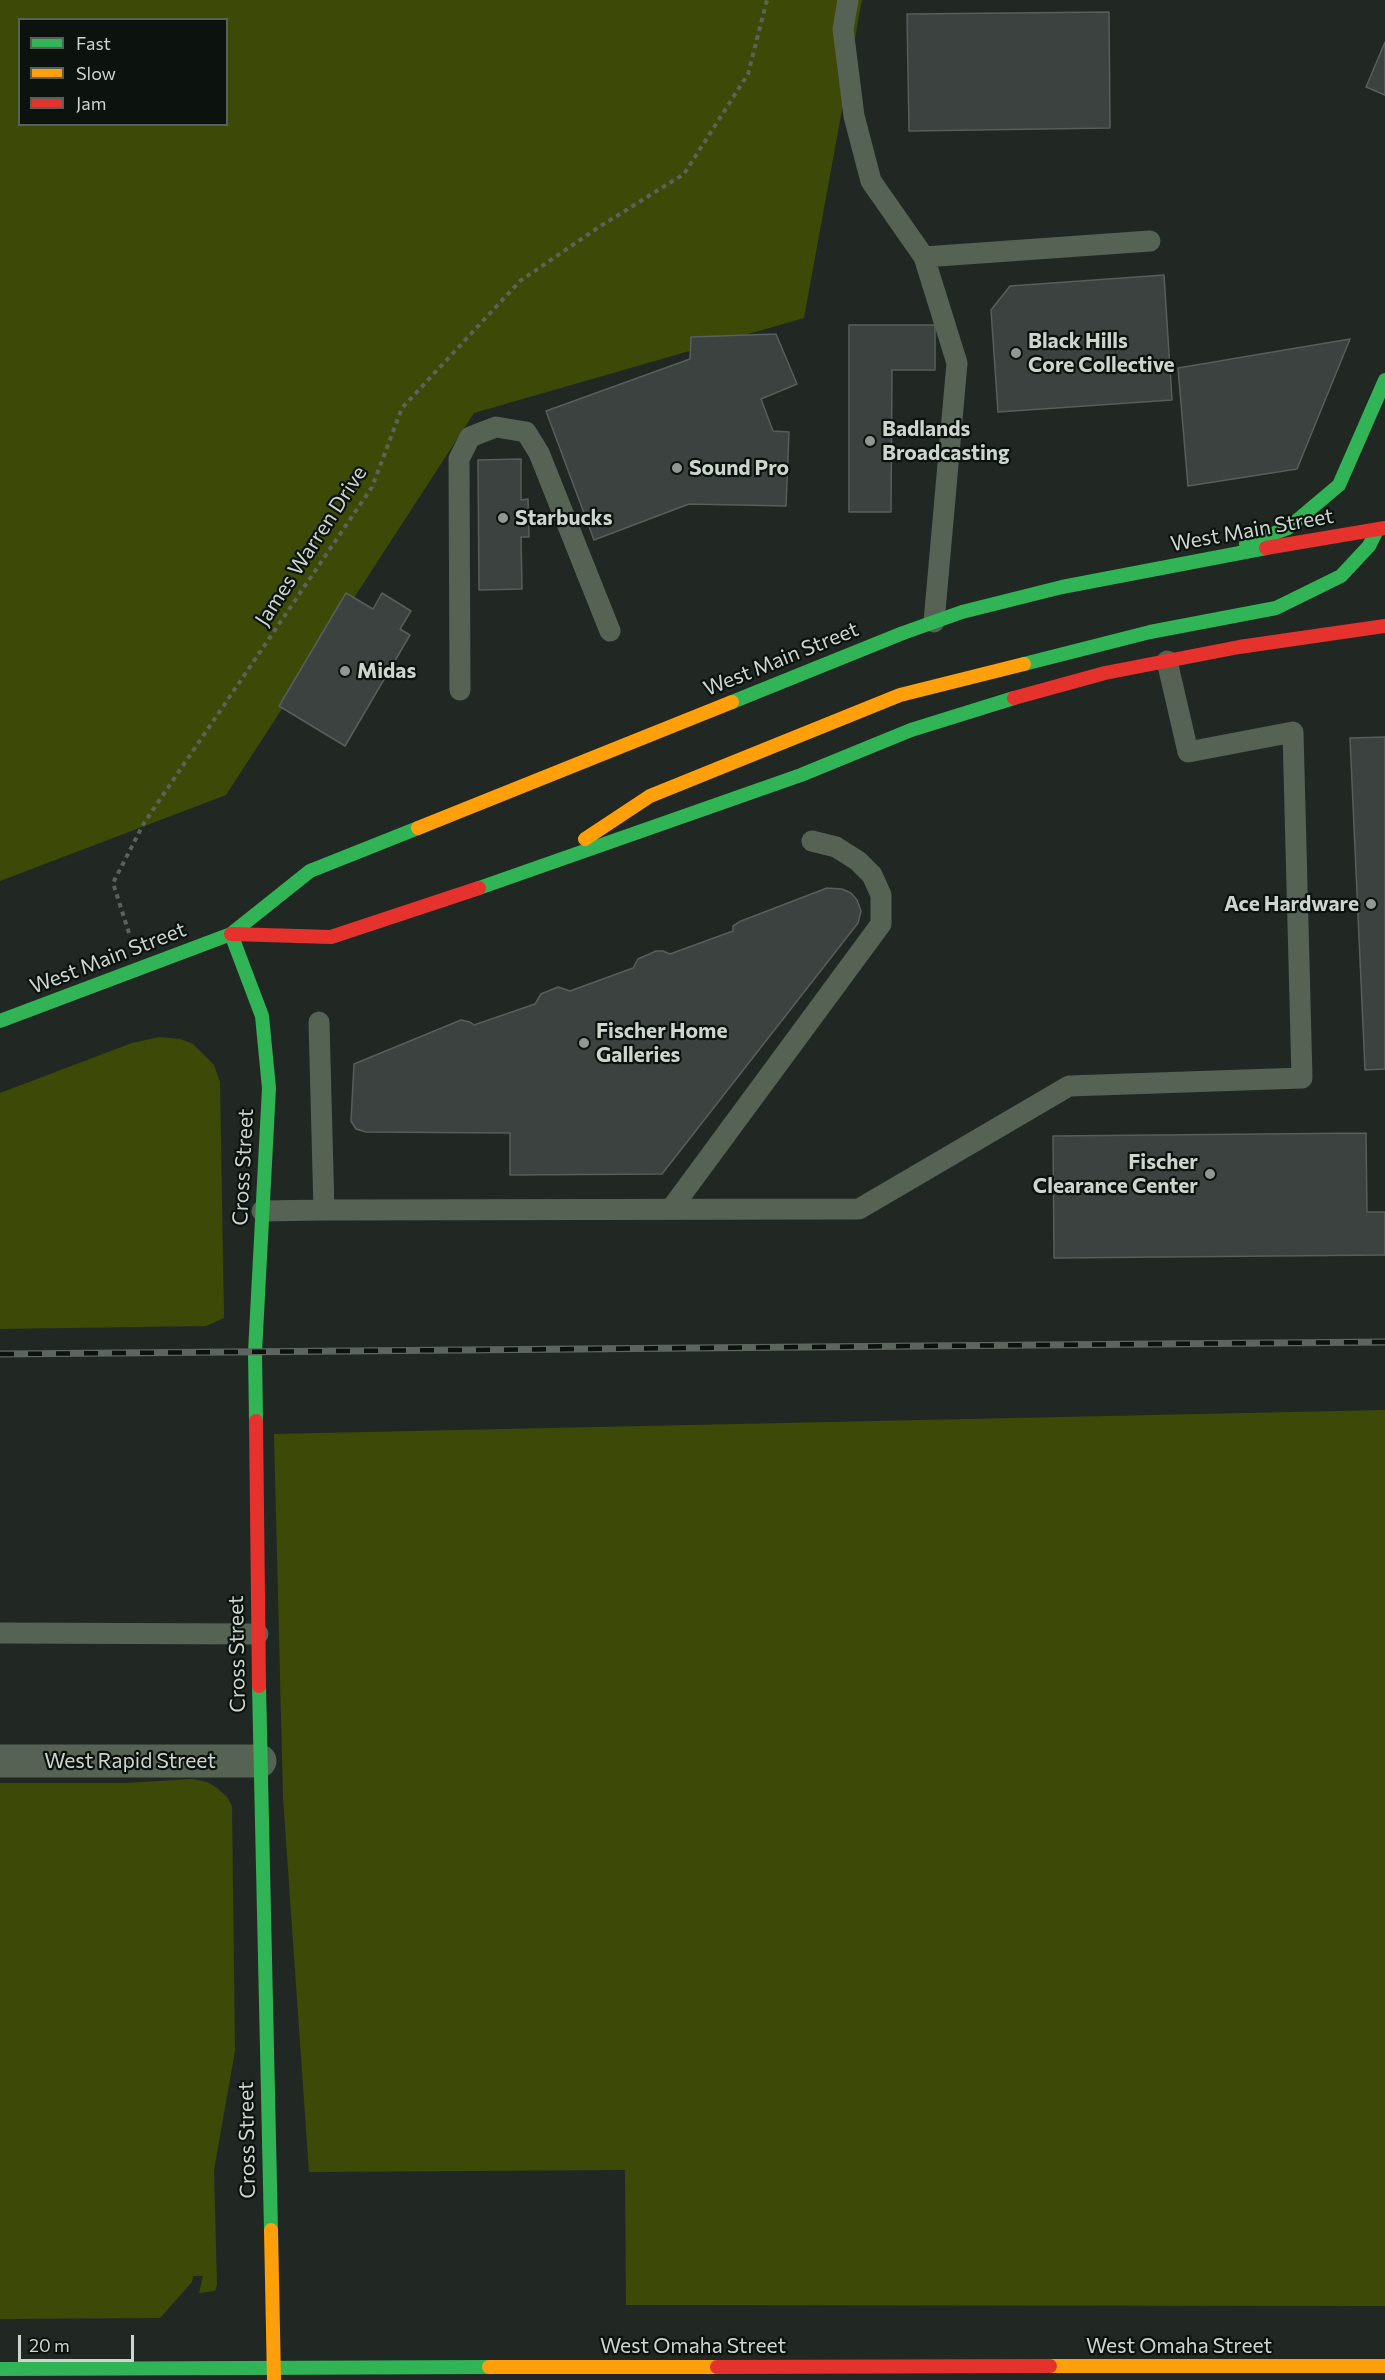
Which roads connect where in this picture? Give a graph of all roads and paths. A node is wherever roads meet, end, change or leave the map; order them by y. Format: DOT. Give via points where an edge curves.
graph roads {
  1 [pos="767,0"];
  2 [pos="848,0"];
  3 [pos="1150,241"];
  4 [pos="924,257"];
  5 [pos="1385,380"];
  6 [pos="1385,514"];
  7 [pos="1381,529"];
  8 [pos="1215,557"];
  9 [pos="934,622"];
  10 [pos="1385,626"];
  11 [pos="610,631"];
  12 [pos="1167,661"];
  13 [pos="460,690"];
  14 [pos="812,842"];
  15 [pos="544,867"];
  16 [pos="231,934"];
  17 [pos="141,968"];
  18 [pos="0,1021"];
  19 [pos="319,1022"];
  20 [pos="671,1209"];
  21 [pos="324,1210"];
  22 [pos="262,1211"];
  23 [pos="0,1633"];
  24 [pos="258,1634"];
  25 [pos="0,1761"];
  26 [pos="260,1761"];
  27 [pos="1385,2366"];
  28 [pos="0,2369"];
  29 [pos="274,2373"];
  1 -- 17 [label="path, James Warren Drive" via="748,74 684,174 520,281 402,408 372,487 144,822 112,883"];
  2 -- 4 [label="lane" via="843,29 854,116 871,181"];
  3 -- 4 [label="lane"];
  4 -- 9 [label="lane" via="957,363"];
  5 -- 8 [label="main road" via="1339,485 1288,528"];
  6 -- 7 [label="main road"];
  7 -- 8 [label="main road, West Main Street"];
  7 -- 15 [label="main road" via="1341,576 1276,608 1150,632 900,694 650,796"];
  8 -- 9 [label="main road, West Main Street" via="1062,587"];
  9 -- 16 [label="main road, West Main Street" via="310,871"];
  10 -- 12 [label="main road, West Main Street" via="1239,646"];
  11 -- 13 [label="lane" via="540,453 526,432 496,427 479,433 470,437 459,459"];
  12 -- 15 [label="main road, West Main Street" via="1105,673 931,723 801,775"];
  12 -- 20 [label="lane" via="1188,752 1293,732 1302,1078 1069,1086 859,1209"];
  14 -- 20 [label="lane" via="836,847 872,876 881,895 881,924"];
  15 -- 16 [label="main road, West Main Street" via="331,937"];
  16 -- 17 [label="main road, West Main Street"];
  16 -- 22 [label="main road, Cross Street" via="262,1016 269,1088"];
  17 -- 18 [label="main road, West Main Street"];
  19 -- 21 [label="lane"];
  20 -- 21 [label="lane"];
  21 -- 22 [label="lane"];
  22 -- 24 [label="main road, Cross Street" via="255,1352"];
  23 -- 24 [label="lane"];
  24 -- 26 [label="main road, Cross Street"];
  25 -- 26 [label="street, West Rapid Street"];
  26 -- 29 [label="main road, Cross Street"];
  27 -- 29 [label="main road, West Omaha Street"];
  28 -- 29 [label="main road, West Omaha Street"];
}
